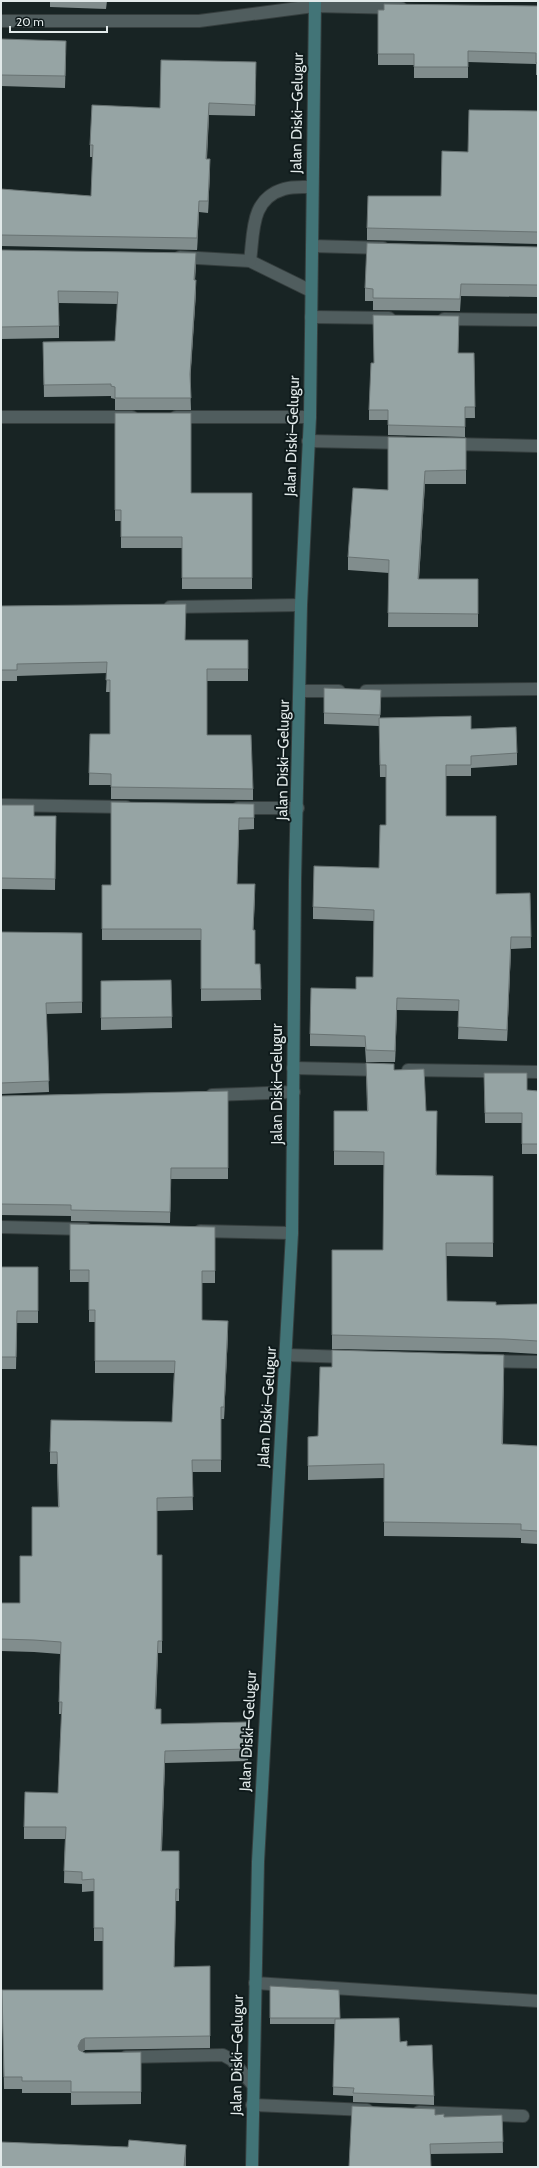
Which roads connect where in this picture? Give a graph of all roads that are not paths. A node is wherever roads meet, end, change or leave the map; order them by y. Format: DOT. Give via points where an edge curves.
graph roads {
  1 [pos="314,4"];
  2 [pos="410,8"];
  3 [pos="1,21"];
  4 [pos="312,187"];
  5 [pos="312,246"];
  6 [pos="398,248"];
  7 [pos="172,257"];
  8 [pos="250,261"];
  9 [pos="311,291"];
  10 [pos="311,317"];
  11 [pos="405,318"];
  12 [pos="428,319"];
  13 [pos="538,320"];
  14 [pos="1,417"];
  15 [pos="143,417"];
  16 [pos="167,417"];
  17 [pos="310,417"];
  18 [pos="308,441"];
  19 [pos="411,443"];
  20 [pos="435,444"];
  21 [pos="538,446"];
  22 [pos="302,605"];
  23 [pos="159,607"];
  24 [pos="538,689"];
  25 [pos="300,691"];
  26 [pos="1,805"];
  27 [pos="142,807"];
  28 [pos="227,808"];
  29 [pos="298,808"];
  30 [pos="293,1068"];
  31 [pos="538,1072"];
  32 [pos="294,1092"];
  33 [pos="199,1095"];
  34 [pos="1,1227"];
  35 [pos="97,1229"];
  36 [pos="184,1231"];
  37 [pos="292,1234"];
  38 [pos="286,1355"];
  39 [pos="357,1357"];
  40 [pos="475,1360"];
  41 [pos="538,1362"];
  42 [pos="255,1983"];
  43 [pos="538,2001"];
  44 [pos="117,2057"];
  45 [pos="252,2084"];
  46 [pos="252,2105"];
  47 [pos="380,2110"];
  48 [pos="404,2111"];
  49 [pos="523,2116"];
  50 [pos="252,2167"];
  1 -- 2 [label="street"];
  1 -- 3 [label="street" via="199,21"];
  1 -- 4 [label="main road, Jalan Diski–Gelugur"];
  4 -- 5 [label="main road, Jalan Diski–Gelugur"];
  4 -- 8 [label="street" via="285,188 262,202 256,216"];
  5 -- 6 [label="street"];
  5 -- 9 [label="main road, Jalan Diski–Gelugur"];
  7 -- 8 [label="street"];
  8 -- 9 [label="street"];
  9 -- 10 [label="main road, Jalan Diski–Gelugur"];
  10 -- 11 [label="street"];
  10 -- 17 [label="main road, Jalan Diski–Gelugur"];
  12 -- 13 [label="street"];
  14 -- 15 [label="street"];
  16 -- 17 [label="street"];
  17 -- 18 [label="main road, Jalan Diski–Gelugur"];
  18 -- 19 [label="street"];
  18 -- 22 [label="main road, Jalan Diski–Gelugur"];
  20 -- 21 [label="street"];
  22 -- 23 [label="street"];
  22 -- 25 [label="main road, Jalan Diski–Gelugur"];
  24 -- 25 [label="street"];
  25 -- 29 [label="main road, Jalan Diski–Gelugur"];
  26 -- 27 [label="street"];
  28 -- 29 [label="street"];
  29 -- 30 [label="main road, Jalan Diski–Gelugur"];
  30 -- 31 [label="street"];
  30 -- 32 [label="main road, Jalan Diski–Gelugur"];
  32 -- 33 [label="street"];
  32 -- 37 [label="main road, Jalan Diski–Gelugur"];
  34 -- 35 [label="street"];
  36 -- 37 [label="street"];
  37 -- 38 [label="main road, Jalan Diski–Gelugur"];
  38 -- 39 [label="street"];
  38 -- 42 [label="main road, Jalan Diski–Gelugur" via="265,1714"];
  40 -- 41 [label="street"];
  42 -- 43 [label="street"];
  42 -- 45 [label="main road, Jalan Diski–Gelugur"];
  44 -- 45 [label="street" via="223,2055 232,2060"];
  45 -- 46 [label="main road, Jalan Diski–Gelugur"];
  46 -- 47 [label="street"];
  46 -- 50 [label="main road, Jalan Diski–Gelugur"];
  48 -- 49 [label="street"];
}
